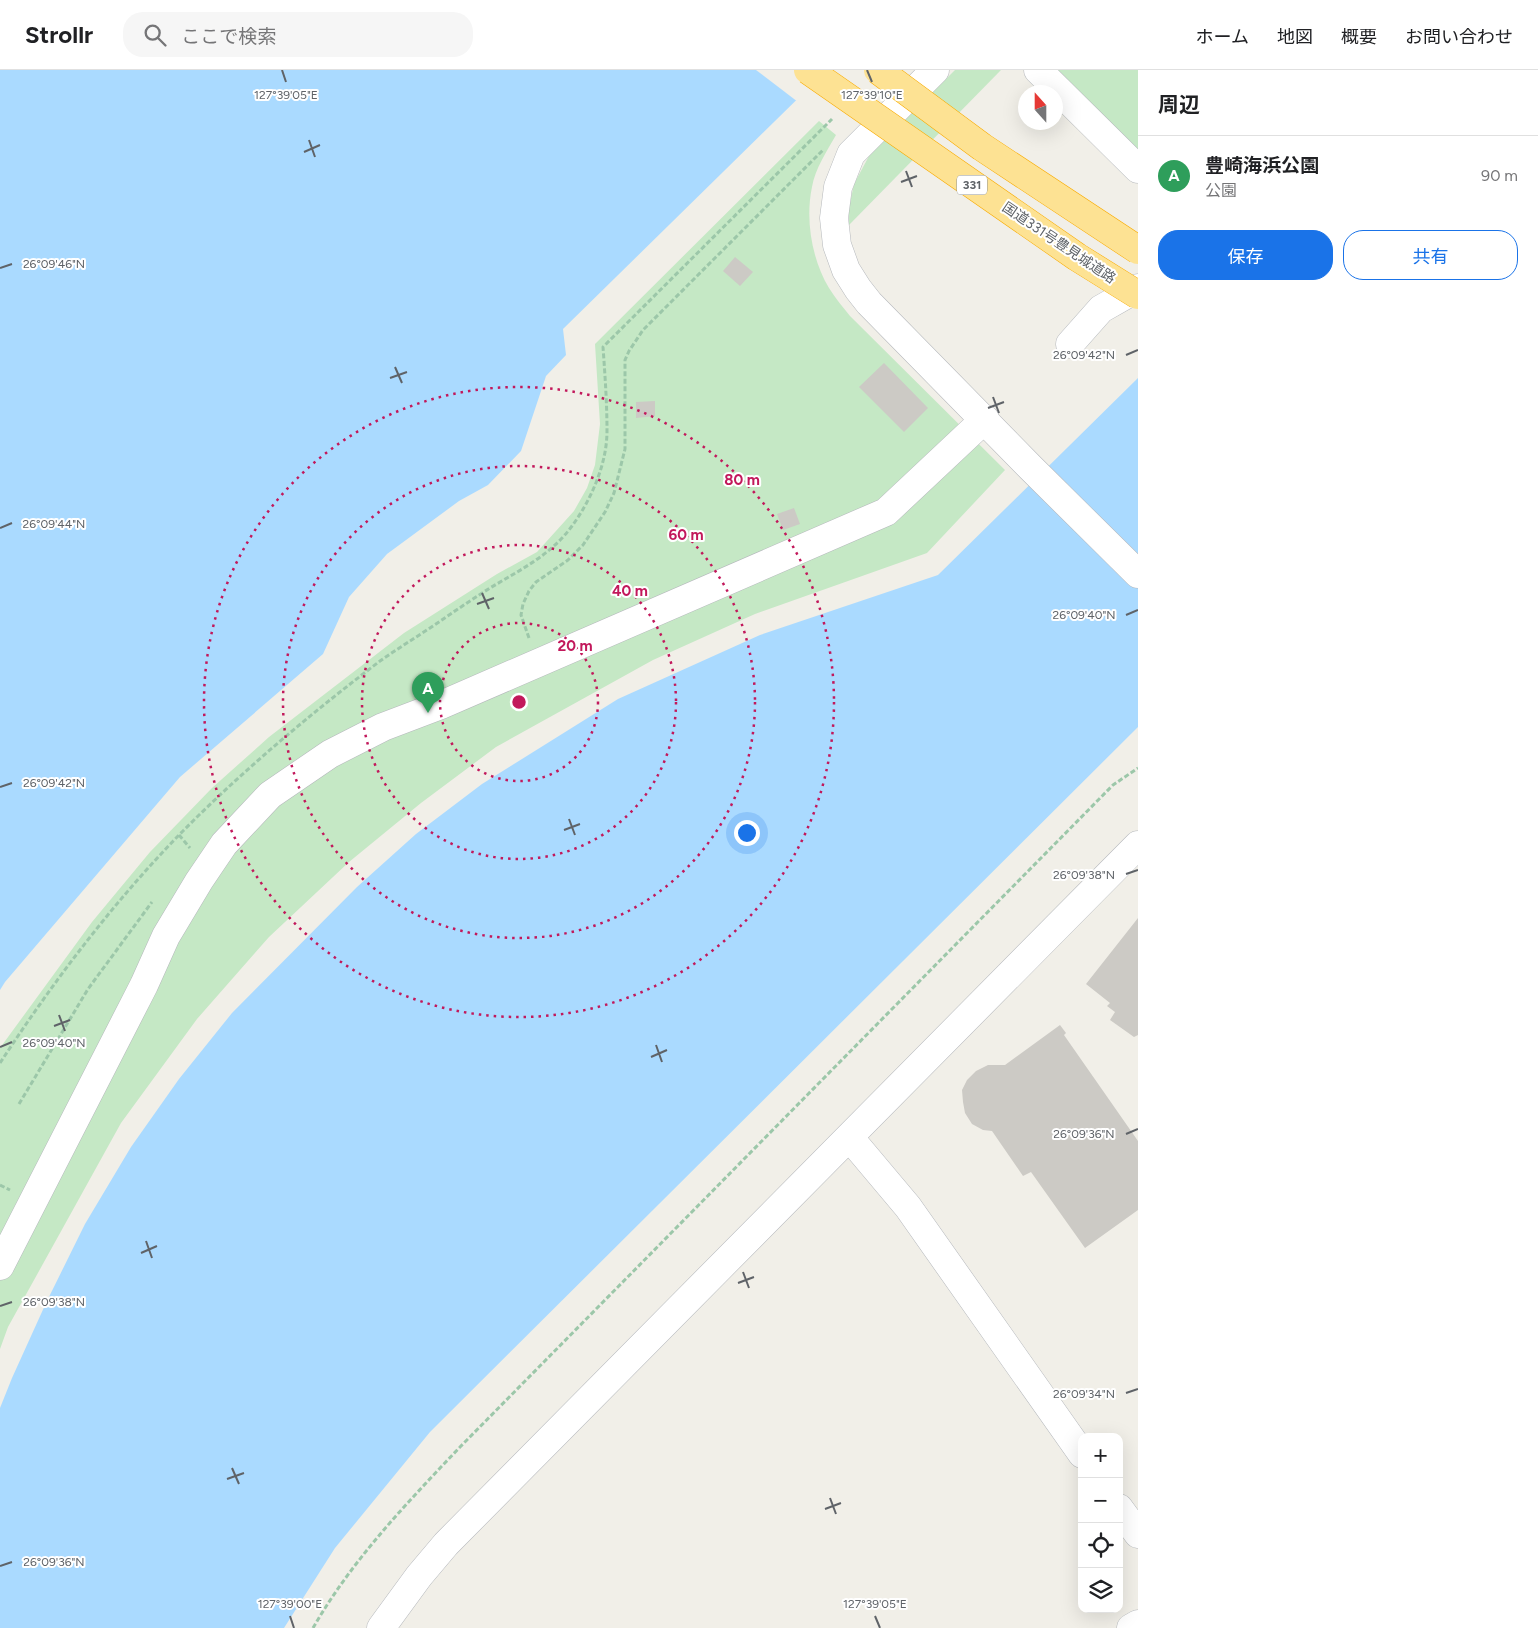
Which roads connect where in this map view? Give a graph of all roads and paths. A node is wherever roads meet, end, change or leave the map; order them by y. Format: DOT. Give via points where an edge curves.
graph roads {
  1 [pos="808,70"];
  2 [pos="878,70"];
  3 [pos="935,70"];
  4 [pos="1038,70"];
  5 [pos="832,118"];
  6 [pos="829,143"];
  7 [pos="1138,169"];
  8 [pos="1138,250"];
  9 [pos="1138,288"];
  10 [pos="1138,295"];
  11 [pos="1070,344"];
  12 [pos="985,420"];
  13 [pos="1138,574"];
  14 [pos="540,662"];
  15 [pos="1138,768"];
  16 [pos="1138,845"];
  17 [pos="158,894"];
  18 [pos="0,1063"];
  19 [pos="19,1104"];
  20 [pos="850,1138"];
  21 [pos="0,1266"];
  22 [pos="1078,1448"];
  23 [pos="1123,1513"];
  24 [pos="1138,1534"];
  25 [pos="1138,1624"];
  26 [pos="313,1628"];
  27 [pos="381,1628"];
  28 [pos="1132,1628"];
  1 -- 10 [label="highway, 国道331号豊見城道路 / 331, bridge" via="1077,258"];
  2 -- 8 [label="highway, bridge" via="982,146"];
  3 -- 12 [label="street" via="852,154 838,187 834,218 846,270 869,304"];
  4 -- 7 [label="street"];
  5 -- 18 [label="path" via="603,347 607,433 603,460 586,503 558,543 541,558 382,660 236,780 144,873 63,972"];
  6 -- 14 [label="path" via="643,330 629,351 624,369 625,449 614,493 583,545 568,560 536,582 523,604 521,616"];
  9 -- 11 [label="street" via="1101,309"];
  12 -- 13 [label="street"];
  12 -- 14 [label="street" via="886,512"];
  14 -- 21 [label="street" via="383,727 330,754 270,796 224,844 198,880 166,936"];
  15 -- 26 [label="path" via="1113,785 395,1515 354,1566"];
  16 -- 20 [label="street"];
  17 -- 19 [label="path" via="88,989"];
  20 -- 22 [label="street" via="908,1207"];
  20 -- 27 [label="street" via="446,1544"];
  23 -- 24 [label="street"];
  25 -- 28 [label="street"];
}
